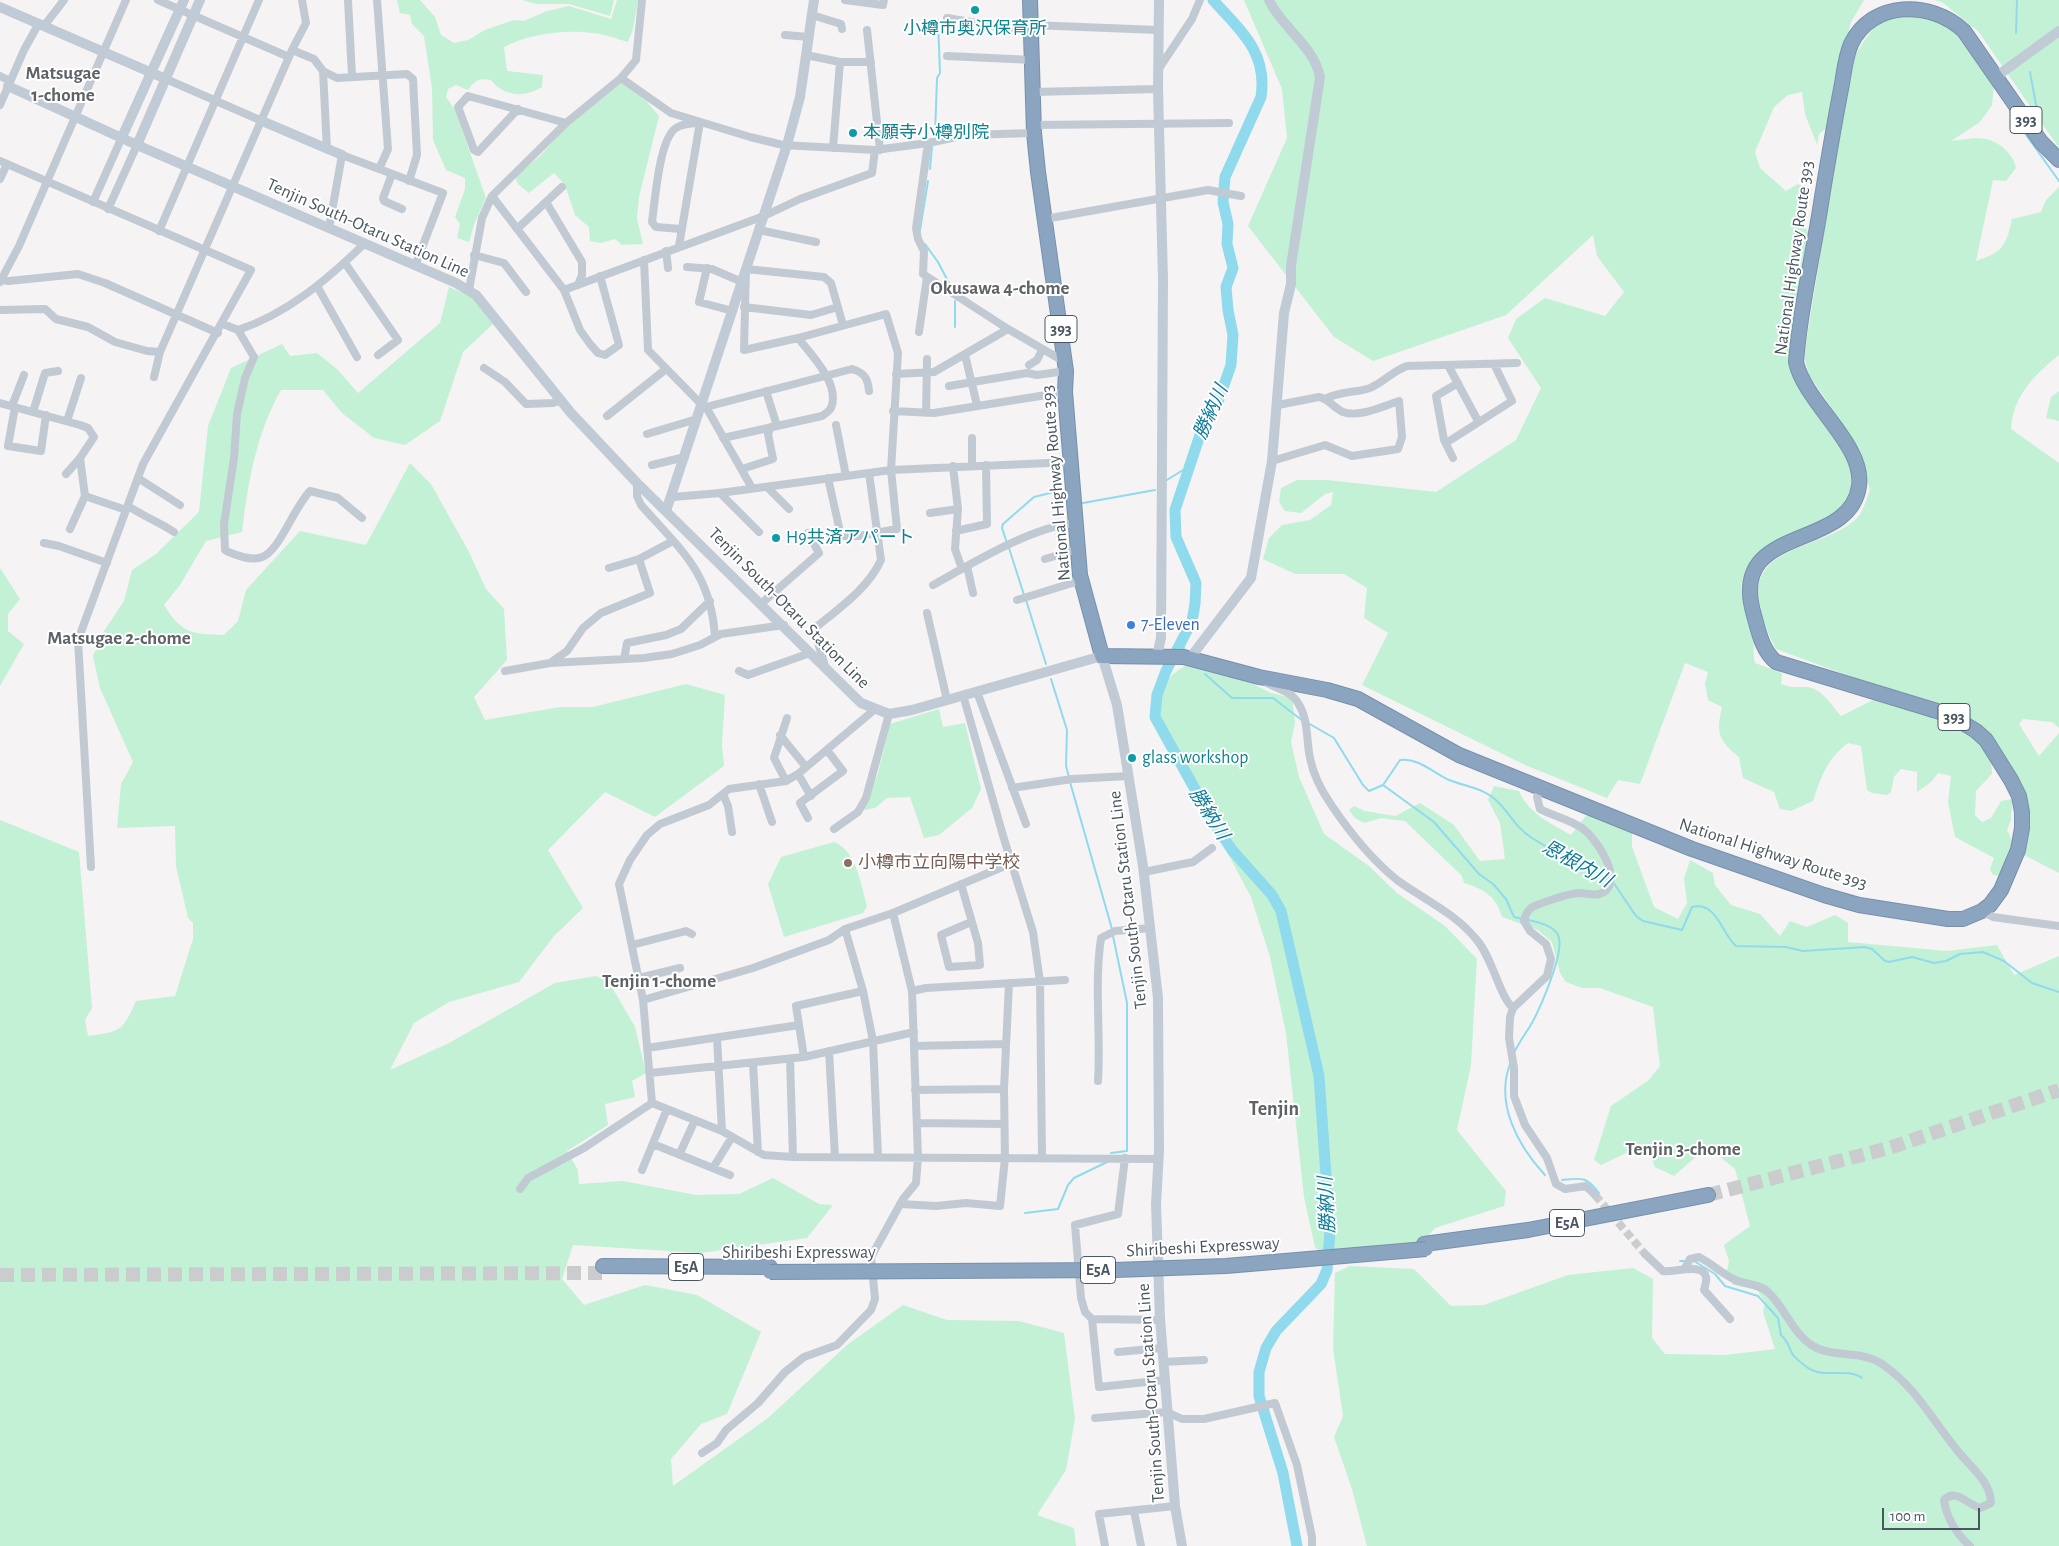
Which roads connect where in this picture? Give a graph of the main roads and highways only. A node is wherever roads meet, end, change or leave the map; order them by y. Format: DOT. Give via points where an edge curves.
graph roads {
  1 [pos="200,0"];
  2 [pos="814,0"];
  3 [pos="1030,0"];
  4 [pos="1159,0"];
  5 [pos="1269,0"];
  6 [pos="182,5"];
  7 [pos="0,6"];
  8 [pos="2059,31"];
  9 [pos="152,73"];
  10 [pos="1997,76"];
  11 [pos="166,79"];
  12 [pos="9,83"];
  13 [pos="262,121"];
  14 [pos="122,137"];
  15 [pos="137,145"];
  16 [pos="342,155"];
  17 [pos="2059,160"];
  18 [pos="666,511"];
  19 [pos="1102,656"];
  20 [pos="1159,656"];
  21 [pos="1187,657"];
  22 [pos="1709,1197"];
  23 [pos="603,1269"];
  24 [pos="1182,1546"];
  1 -- 11 [label="main road"];
  2 -- 18 [label="main road" via="800,97 787,145 704,406"];
  3 -- 19 [label="highway, National Highway Route 393 / 393" via="1034,129 1065,366 1078,549 1082,580"];
  4 -- 20 [label="main road" via="1162,198"];
  5 -- 21 [label="main road" via="1314,58 1320,77 1291,284 1284,313 1272,461 1250,578"];
  6 -- 9 [label="main road"];
  7 -- 9 [label="main road"];
  8 -- 10 [label="main road"];
  9 -- 11 [label="main road"];
  9 -- 14 [label="main road"];
  10 -- 17 [label="highway, National Highway Route 393 / 393" via="2041,142"];
  10 -- 21 [label="highway, National Highway Route 393 / 393" via="1957,24 1926,10 1903,8 1883,13 1864,26 1851,45 1833,128 1796,362 1804,384 1857,463 1859,488 1854,500 1838,519 1769,552 1753,572 1748,590 1764,647 1776,662 1950,715 1976,731 1994,750 2019,796 2022,828 2018,850 2001,890 1982,911 1963,919 1948,919 1824,895 1692,849 1459,755 1358,699"];
  11 -- 15 [label="main road"];
  12 -- 14 [label="main road, Tenjin South-Otaru Station Line"];
  13 -- 16 [label="main road"];
  14 -- 15 [label="main road, Tenjin South-Otaru Station Line"];
  15 -- 18 [label="main road, Tenjin South-Otaru Station Line" via="469,290 487,307 560,400"];
  18 -- 19 [label="main road, Tenjin South-Otaru Station Line" via="826,670 861,703 874,710 889,714 912,710"];
  19 -- 20 [label="highway, National Highway Route 393 / 393"];
  19 -- 24 [label="main road, Tenjin South-Otaru Station Line" via="1117,705 1144,872 1158,998 1156,1204 1160,1320 1175,1506"];
  20 -- 21 [label="highway, National Highway Route 393 / 393"];
  22 -- 23 [label="highway, Shiribeshi Expressway / E5A, bridge" via="1529,1234 1305,1260 1124,1270"];
}
